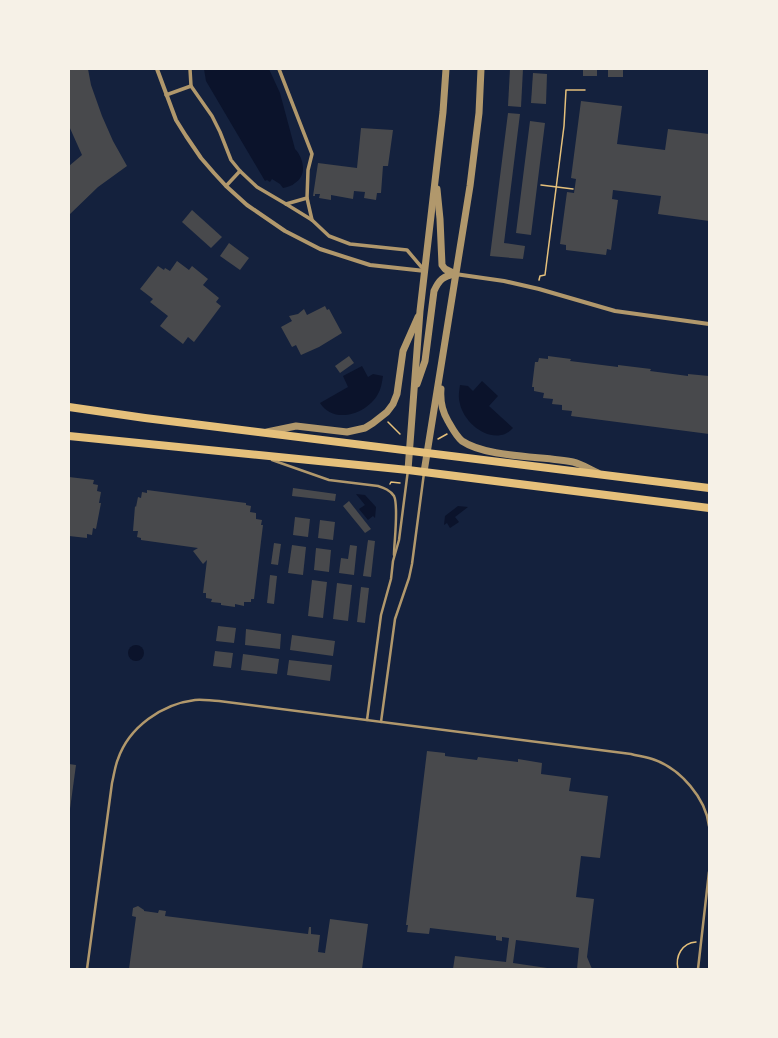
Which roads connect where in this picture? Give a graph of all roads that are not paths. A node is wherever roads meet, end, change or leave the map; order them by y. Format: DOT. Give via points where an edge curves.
graph roads {
  1 [pos="157,69"];
  2 [pos="190,69"];
  3 [pos="280,69"];
  4 [pos="446,69"];
  5 [pos="481,69"];
  6 [pos="192,86"];
  7 [pos="166,95"];
  8 [pos="240,171"];
  9 [pos="436,175"];
  10 [pos="226,186"];
  11 [pos="307,198"];
  12 [pos="286,204"];
  13 [pos="312,220"];
  14 [pos="425,271"];
  15 [pos="455,274"];
  16 [pos="420,311"];
  17 [pos="709,324"];
  18 [pos="442,357"];
  19 [pos="414,394"];
  20 [pos="69,407"];
  21 [pos="263,433"];
  22 [pos="69,436"];
  23 [pos="409,450"];
  24 [pos="427,453"];
  25 [pos="262,456"];
  26 [pos="408,470"];
  27 [pos="424,472"];
  28 [pos="600,474"];
  29 [pos="709,488"];
  30 [pos="709,508"];
  31 [pos="393,561"];
  32 [pos="367,720"];
  33 [pos="381,722"];
  34 [pos="709,826"];
  35 [pos="709,872"];
  36 [pos="87,969"];
  37 [pos="698,969"];
  1 -- 7 [label="street"];
  2 -- 6 [label="street"];
  3 -- 11 [label="street" via="312,154 308,170"];
  4 -- 9 [label="street"];
  5 -- 15 [label="street" via="470,186"];
  6 -- 7 [label="street"];
  6 -- 8 [label="street" via="212,116 230,160"];
  7 -- 10 [label="street" via="186,136 201,158"];
  8 -- 10 [label="street"];
  8 -- 12 [label="street" via="257,187"];
  9 -- 14 [label="street"];
  9 -- 15 [label="street" via="442,265"];
  10 -- 14 [label="street" via="247,205 285,231 320,249 370,265"];
  11 -- 12 [label="street"];
  11 -- 13 [label="street"];
  12 -- 13 [label="street"];
  13 -- 14 [label="street" via="329,236 350,244 407,250"];
  14 -- 16 [label="street"];
  15 -- 17 [label="street" via="540,288 615,311"];
  15 -- 18 [label="street"];
  15 -- 19 [label="street" via="442,278 434,291 425,361"];
  16 -- 19 [label="street"];
  16 -- 21 [label="street" via="403,351 397,394 387,412 373,423 365,428 347,432 296,426"];
  18 -- 24 [label="street"];
  18 -- 28 [label="street" via="441,403 446,418 461,440 491,451 575,462"];
  19 -- 23 [label="street"];
  20 -- 21 [label="main road"];
  21 -- 23 [label="main road"];
  22 -- 25 [label="main road"];
  23 -- 24 [label="main road"];
  23 -- 26 [label="street"];
  24 -- 27 [label="street"];
  24 -- 28 [label="main road"];
  25 -- 26 [label="main road"];
  25 -- 31 [label="lane" via="330,480 378,486 390,491 394,495 396,510"];
  26 -- 27 [label="main road"];
  26 -- 31 [label="lane" via="399,540"];
  27 -- 30 [label="main road"];
  27 -- 33 [label="lane" via="412,564 395,619"];
  28 -- 29 [label="main road"];
  31 -- 32 [label="lane" via="381,615"];
  32 -- 33 [label="lane"];
  32 -- 36 [label="lane" via="195,700 168,708 149,718 129,738 118,758 112,783"];
  33 -- 34 [label="lane" via="630,754 654,760 669,767 690,784 702,804"];
  35 -- 37 [label="lane"];
}
